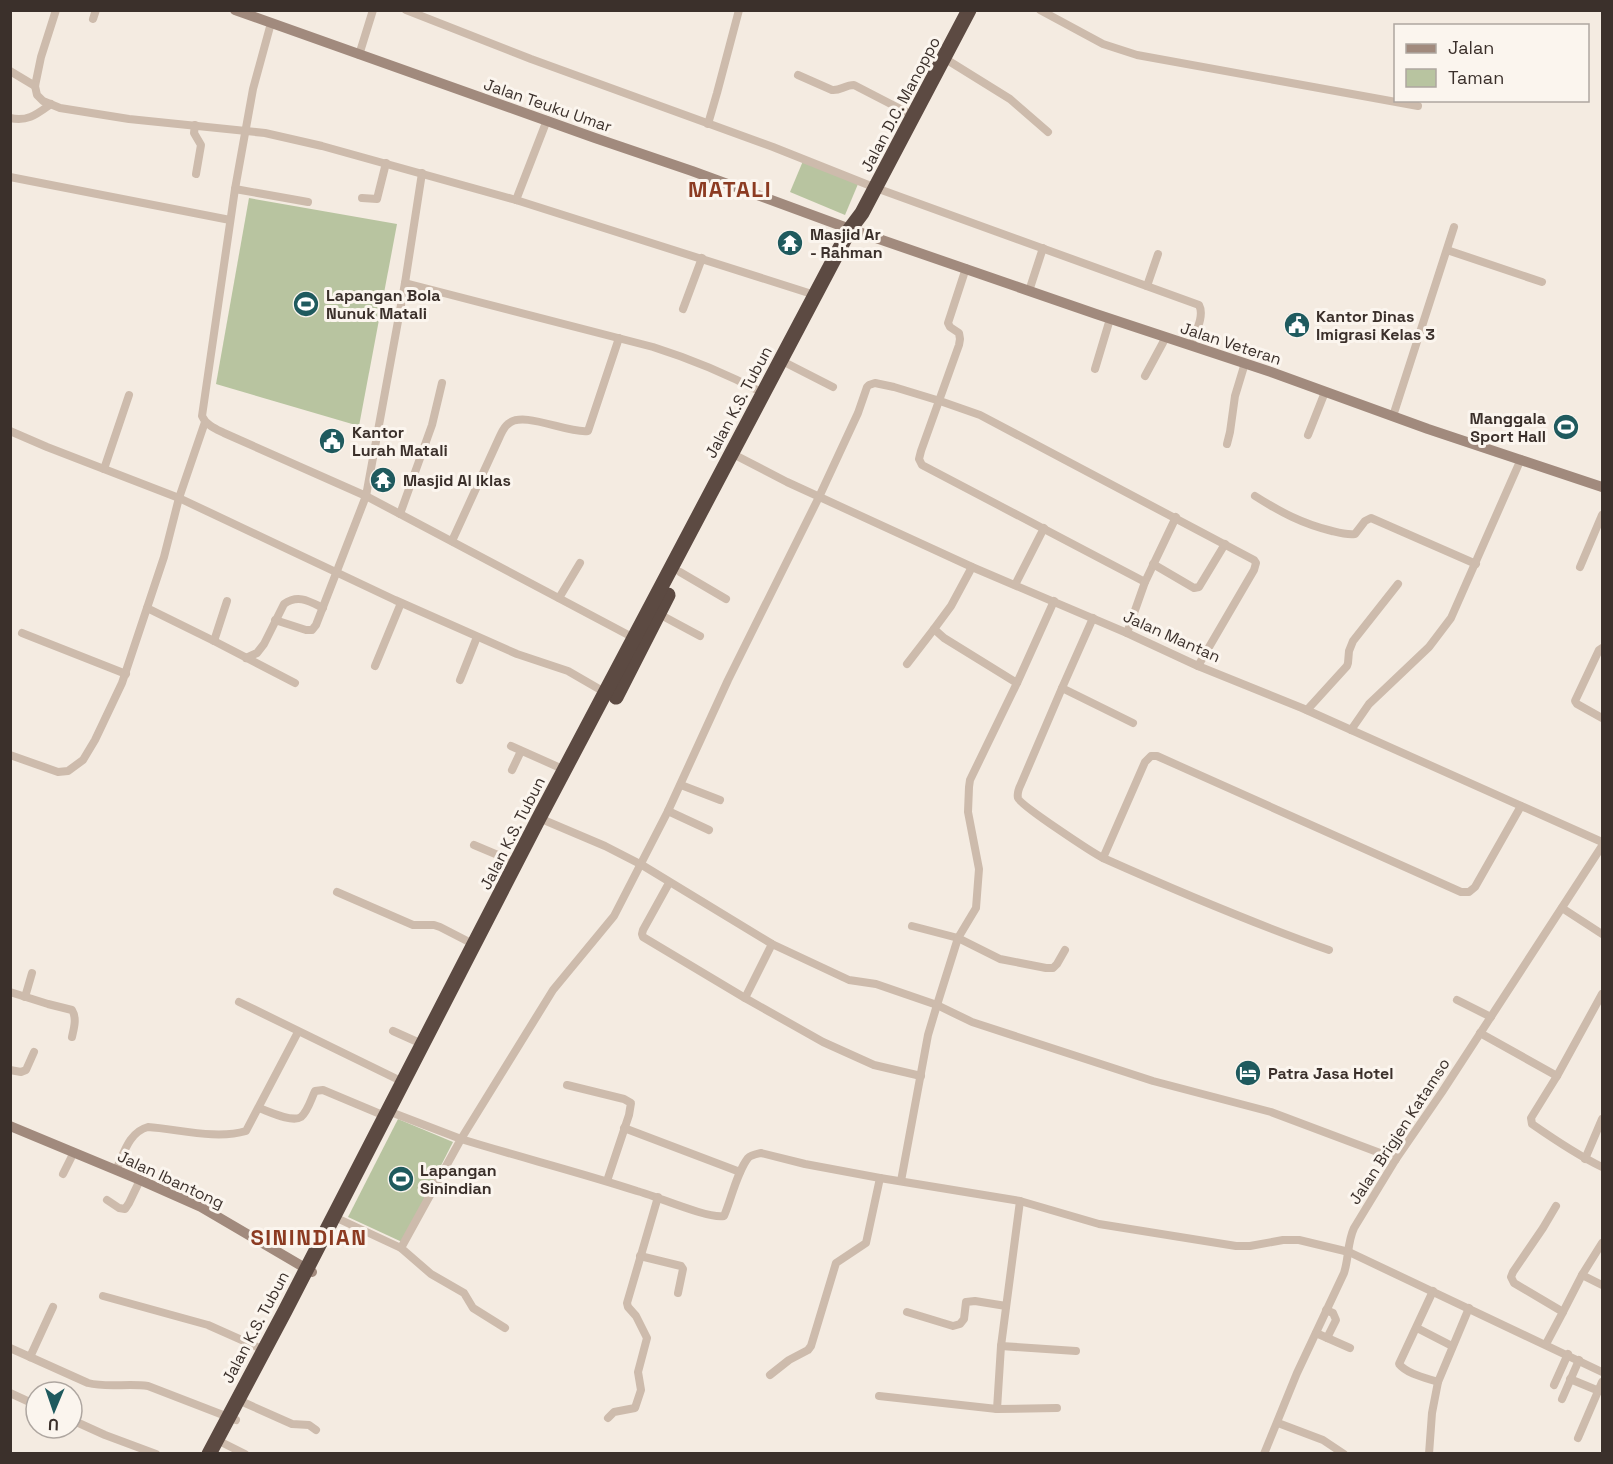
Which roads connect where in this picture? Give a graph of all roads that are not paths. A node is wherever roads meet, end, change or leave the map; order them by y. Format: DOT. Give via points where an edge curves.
graph roads {
  1 [pos="56,10"];
  2 [pos="235,10"];
  3 [pos="373,10"];
  4 [pos="405,10"];
  5 [pos="739,10"];
  6 [pos="969,10"];
  7 [pos="1040,10"];
  8 [pos="271,22"];
  9 [pos="359,54"];
  10 [pos="938,69"];
  11 [pos="10,71"];
  12 [pos="798,75"];
  13 [pos="35,86"];
  14 [pos="1394,102"];
  15 [pos="1396,102"];
  16 [pos="51,104"];
  17 [pos="1418,106"];
  18 [pos="914,116"];
  19 [pos="10,118"];
  20 [pos="547,120"];
  21 [pos="708,124"];
  22 [pos="195,125"];
  23 [pos="246,130"];
  24 [pos="1048,132"];
  25 [pos="386,163"];
  26 [pos="422,173"];
  27 [pos="196,174"];
  28 [pos="10,177"];
  29 [pos="876,188"];
  30 [pos="235,189"];
  31 [pos="362,198"];
  32 [pos="516,200"];
  33 [pos="308,202"];
  34 [pos="230,220"];
  35 [pos="1454,227"];
  36 [pos="853,230"];
  37 [pos="1043,248"];
  38 [pos="1447,250"];
  39 [pos="1158,254"];
  40 [pos="702,258"];
  41 [pos="966,268"];
  42 [pos="1542,282"];
  43 [pos="405,283"];
  44 [pos="1147,286"];
  45 [pos="1029,291"];
  46 [pos="815,294"];
  47 [pos="683,309"];
  48 [pos="1110,319"];
  49 [pos="1166,337"];
  50 [pos="619,338"];
  51 [pos="1191,345"];
  52 [pos="1245,363"];
  53 [pos="788,364"];
  54 [pos="1095,369"];
  55 [pos="1145,376"];
  56 [pos="442,383"];
  57 [pos="833,387"];
  58 [pos="1325,392"];
  59 [pos="764,393"];
  60 [pos="129,395"];
  61 [pos="940,401"];
  62 [pos="1393,416"];
  63 [pos="205,422"];
  64 [pos="10,431"];
  65 [pos="1308,435"];
  66 [pos="1227,444"];
  67 [pos="735,455"];
  68 [pos="1521,459"];
  69 [pos="104,469"];
  70 [pos="1602,487"];
  71 [pos="366,496"];
  72 [pos="1255,496"];
  73 [pos="819,497"];
  74 [pos="179,498"];
  75 [pos="400,514"];
  76 [pos="1602,515"];
  77 [pos="1176,517"];
  78 [pos="1044,528"];
  79 [pos="452,541"];
  80 [pos="1225,544"];
  81 [pos="580,563"];
  82 [pos="1153,564"];
  83 [pos="1476,564"];
  84 [pos="972,567"];
  85 [pos="1580,567"];
  86 [pos="680,572"];
  87 [pos="337,573"];
  88 [pos="1145,582"];
  89 [pos="1398,584"];
  90 [pos="1015,585"];
  91 [pos="559,598"];
  92 [pos="726,599"];
  93 [pos="227,601"];
  94 [pos="1054,601"];
  95 [pos="401,603"];
  96 [pos="147,608"];
  97 [pos="323,609"];
  98 [pos="659,614"];
  99 [pos="1093,618"];
  100 [pos="275,620"];
  101 [pos="934,629"];
  102 [pos="22,633"];
  103 [pos="1127,633"];
  104 [pos="700,636"];
  105 [pos="477,637"];
  106 [pos="634,638"];
  107 [pos="214,640"];
  108 [pos="1602,648"];
  109 [pos="246,658"];
  110 [pos="907,664"];
  111 [pos="375,666"];
  112 [pos="1198,666"];
  113 [pos="126,674"];
  114 [pos="460,680"];
  115 [pos="295,683"];
  116 [pos="1017,683"];
  117 [pos="1062,688"];
  118 [pos="606,693"];
  119 [pos="1307,710"];
  120 [pos="1602,718"];
  121 [pos="1133,723"];
  122 [pos="1351,729"];
  123 [pos="511,746"];
  124 [pos="521,751"];
  125 [pos="10,755"];
  126 [pos="512,770"];
  127 [pos="565,770"];
  128 [pos="681,785"];
  129 [pos="720,800"];
  130 [pos="1521,806"];
  131 [pos="668,812"];
  132 [pos="544,820"];
  133 [pos="709,830"];
  134 [pos="1602,844"];
  135 [pos="474,845"];
  136 [pos="1103,858"];
  137 [pos="517,863"];
  138 [pos="642,865"];
  139 [pos="669,882"];
  140 [pos="337,892"];
  141 [pos="1562,908"];
  142 [pos="912,926"];
  143 [pos="1602,934"];
  144 [pos="958,938"];
  145 [pos="772,944"];
  146 [pos="475,945"];
  147 [pos="1065,950"];
  148 [pos="1329,950"];
  149 [pos="32,973"];
  150 [pos="10,992"];
  151 [pos="1602,994"];
  152 [pos="25,997"];
  153 [pos="745,998"];
  154 [pos="1457,1000"];
  155 [pos="238,1002"];
  156 [pos="937,1005"];
  157 [pos="1491,1017"];
  158 [pos="393,1031"];
  159 [pos="298,1032"];
  160 [pos="1480,1033"];
  161 [pos="72,1037"];
  162 [pos="422,1044"];
  163 [pos="34,1052"];
  164 [pos="10,1071"];
  165 [pos="921,1076"];
  166 [pos="1557,1076"];
  167 [pos="403,1082"];
  168 [pos="567,1085"];
  169 [pos="259,1108"];
  170 [pos="390,1114"];
  171 [pos="1602,1119"];
  172 [pos="10,1126"];
  173 [pos="624,1128"];
  174 [pos="461,1139"];
  175 [pos="74,1152"];
  176 [pos="1396,1159"];
  177 [pos="1585,1159"];
  178 [pos="1602,1167"];
  179 [pos="116,1170"];
  180 [pos="740,1172"];
  181 [pos="63,1174"];
  182 [pos="880,1178"];
  183 [pos="140,1180"];
  184 [pos="607,1181"];
  185 [pos="901,1181"];
  186 [pos="658,1197"];
  187 [pos="107,1200"];
  188 [pos="1020,1202"];
  189 [pos="1556,1206"];
  190 [pos="341,1220"];
  191 [pos="1602,1243"];
  192 [pos="401,1248"];
  193 [pos="1349,1252"];
  194 [pos="640,1256"];
  195 [pos="310,1270"];
  196 [pos="1582,1275"];
  197 [pos="1602,1284"];
  198 [pos="1433,1291"];
  199 [pos="678,1293"];
  200 [pos="103,1296"];
  201 [pos="1006,1306"];
  202 [pos="53,1307"];
  203 [pos="1469,1308"];
  204 [pos="1326,1310"];
  205 [pos="907,1312"];
  206 [pos="1563,1312"];
  207 [pos="505,1328"];
  208 [pos="1417,1328"];
  209 [pos="1316,1333"];
  210 [pos="1327,1338"];
  211 [pos="1546,1344"];
  212 [pos="1001,1346"];
  213 [pos="1452,1346"];
  214 [pos="10,1348"];
  215 [pos="1350,1348"];
  216 [pos="264,1350"];
  217 [pos="1076,1352"];
  218 [pos="1568,1354"];
  219 [pos="30,1357"];
  220 [pos="1579,1360"];
  221 [pos="1602,1371"];
  222 [pos="770,1375"];
  223 [pos="1570,1379"];
  224 [pos="1438,1382"];
  225 [pos="1554,1385"];
  226 [pos="1600,1387"];
  227 [pos="10,1393"];
  228 [pos="245,1395"];
  229 [pos="879,1396"];
  230 [pos="24,1399"];
  231 [pos="1562,1399"];
  232 [pos="997,1408"];
  233 [pos="1057,1408"];
  234 [pos="608,1418"];
  235 [pos="232,1419"];
  236 [pos="1278,1423"];
  237 [pos="84,1425"];
  238 [pos="316,1430"];
  239 [pos="1578,1437"];
  240 [pos="220,1448"];
  241 [pos="156,1454"];
  242 [pos="209,1454"];
  243 [pos="245,1454"];
  244 [pos="1264,1454"];
  245 [pos="1344,1454"];
  246 [pos="1429,1454"];
  1 -- 13 [label="street"];
  2 -- 8 [label="street, Jalan Teuku Umar"];
  3 -- 9 [label="street"];
  4 -- 21 [label="street"];
  5 -- 21 [label="street"];
  6 -- 10 [label="highway, Jalan D.C. Manoppo"];
  7 -- 14 [label="street" via="1103,44 1137,55"];
  8 -- 9 [label="street, Jalan Teuku Umar"];
  8 -- 23 [label="street"];
  9 -- 20 [label="street, Jalan Teuku Umar"];
  10 -- 18 [label="highway, Jalan D.C. Manoppo"];
  10 -- 24 [label="street" via="1010,99"];
  11 -- 13 [label="street"];
  12 -- 18 [label="street" via="832,90 854,85"];
  13 -- 16 [label="street" via="37,95"];
  15 -- 17 [label="street"];
  16 -- 19 [label="street" via="27,119"];
  16 -- 22 [label="street" via="129,119"];
  18 -- 29 [label="highway, Jalan D.C. Manoppo"];
  20 -- 32 [label="street"];
  20 -- 36 [label="street, Jalan Teuku Umar"];
  21 -- 29 [label="street"];
  22 -- 23 [label="street"];
  22 -- 27 [label="street" via="194,133 201,145"];
  23 -- 25 [label="street"];
  23 -- 30 [label="street"];
  25 -- 26 [label="street"];
  25 -- 31 [label="street" via="377,199"];
  26 -- 32 [label="street"];
  26 -- 43 [label="street"];
  28 -- 34 [label="street"];
  29 -- 36 [label="highway, Jalan D.C. Manoppo"];
  29 -- 37 [label="street"];
  30 -- 33 [label="street"];
  30 -- 34 [label="street"];
  32 -- 40 [label="street"];
  34 -- 63 [label="street" via="202,416"];
  35 -- 38 [label="street"];
  36 -- 41 [label="street, Jalan Veteran"];
  36 -- 46 [label="highway, Jalan K.S. Tubun"];
  36 -- 53 [label="highway, Jalan K.S. Tubun" via="824,297"];
  37 -- 44 [label="street"];
  37 -- 45 [label="street"];
  38 -- 42 [label="street"];
  38 -- 62 [label="street"];
  39 -- 44 [label="street"];
  40 -- 46 [label="street"];
  40 -- 47 [label="street"];
  41 -- 45 [label="street, Jalan Veteran"];
  41 -- 61 [label="street" via="948,323 960,339"];
  43 -- 50 [label="street"];
  43 -- 71 [label="street"];
  44 -- 51 [label="street" via="1201,307"];
  45 -- 48 [label="street, Jalan Veteran"];
  46 -- 59 [label="highway, Jalan K.S. Tubun"];
  48 -- 49 [label="street, Jalan Veteran"];
  48 -- 54 [label="street"];
  49 -- 51 [label="street, Jalan Veteran"];
  49 -- 55 [label="street"];
  50 -- 59 [label="street" via="690,359"];
  50 -- 79 [label="street" via="588,430 519,419 509,422"];
  51 -- 52 [label="street, Jalan Veteran"];
  52 -- 58 [label="street, Jalan Veteran"];
  52 -- 66 [label="street"];
  53 -- 57 [label="street"];
  53 -- 67 [label="highway, Jalan K.S. Tubun"];
  56 -- 75 [label="street"];
  58 -- 62 [label="street, Jalan Veteran"];
  58 -- 65 [label="street"];
  59 -- 67 [label="highway, Jalan K.S. Tubun"];
  60 -- 69 [label="street"];
  61 -- 73 [label="street" via="885,385 869,385"];
  61 -- 77 [label="street" via="992,421"];
  61 -- 78 [label="street" via="921,451 922,465"];
  62 -- 68 [label="street, Jalan Veteran"];
  63 -- 71 [label="street"];
  63 -- 74 [label="street"];
  64 -- 69 [label="street"];
  67 -- 73 [label="street, Jalan Mantan"];
  67 -- 86 [label="highway, Jalan K.S. Tubun"];
  67 -- 106 [label="highway, Jalan K.S. Tubun"];
  68 -- 70 [label="street, Jalan Veteran"];
  68 -- 83 [label="street"];
  69 -- 74 [label="street"];
  71 -- 75 [label="street"];
  71 -- 87 [label="street"];
  72 -- 83 [label="street" via="1287,516 1344,534 1355,534 1371,518"];
  73 -- 84 [label="street, Jalan Mantan"];
  73 -- 128 [label="street"];
  74 -- 87 [label="street"];
  74 -- 96 [label="street"];
  75 -- 79 [label="street"];
  76 -- 85 [label="street"];
  77 -- 80 [label="street"];
  77 -- 82 [label="street"];
  78 -- 88 [label="street"];
  78 -- 90 [label="street"];
  79 -- 91 [label="street"];
  80 -- 82 [label="street" via="1199,587 1194,588"];
  80 -- 112 [label="street" via="1254,560 1256,565"];
  81 -- 91 [label="street"];
  82 -- 88 [label="street"];
  83 -- 122 [label="street" via="1442,632 1368,704"];
  84 -- 90 [label="street, Jalan Mantan"];
  84 -- 101 [label="street"];
  86 -- 92 [label="street"];
  86 -- 98 [label="highway, Jalan K.S. Tubun"];
  87 -- 95 [label="street"];
  87 -- 97 [label="street"];
  88 -- 103 [label="street"];
  89 -- 119 [label="street" via="1353,640 1347,666"];
  90 -- 94 [label="street, Jalan Mantan"];
  91 -- 106 [label="street"];
  93 -- 107 [label="street"];
  94 -- 99 [label="street, Jalan Mantan"];
  94 -- 116 [label="street"];
  95 -- 105 [label="street"];
  95 -- 111 [label="street"];
  96 -- 107 [label="street"];
  96 -- 113 [label="street"];
  97 -- 100 [label="street" via="296,598 284,604"];
  97 -- 100 [label="street" via="312,630"];
  98 -- 104 [label="street"];
  98 -- 132 [label="highway, Jalan K.S. Tubun"];
  99 -- 103 [label="street, Jalan Mantan"];
  99 -- 117 [label="street"];
  100 -- 109 [label="street" via="264,644"];
  101 -- 110 [label="street"];
  101 -- 116 [label="street"];
  102 -- 113 [label="street"];
  103 -- 112 [label="street, Jalan Mantan"];
  105 -- 114 [label="street"];
  105 -- 118 [label="street" via="568,671"];
  106 -- 118 [label="highway, Jalan K.S. Tubun"];
  107 -- 109 [label="street"];
  108 -- 120 [label="street" via="1575,701"];
  109 -- 115 [label="street"];
  112 -- 119 [label="street, Jalan Mantan"];
  113 -- 125 [label="street" via="88,752 76,766 58,772"];
  116 -- 144 [label="street" via="970,780 970,826 978,861 978,893 976,908"];
  117 -- 121 [label="street"];
  117 -- 136 [label="street" via="1018,799"];
  118 -- 127 [label="highway, Jalan K.S. Tubun"];
  119 -- 122 [label="street, Jalan Mantan"];
  122 -- 130 [label="street, Jalan Mantan"];
  123 -- 124 [label="street"];
  124 -- 126 [label="street"];
  124 -- 127 [label="street"];
  127 -- 132 [label="highway, Jalan K.S. Tubun"];
  128 -- 129 [label="street"];
  128 -- 131 [label="street"];
  130 -- 134 [label="street, Jalan Mantan"];
  130 -- 136 [label="street" via="1475,887 1470,892 1461,892 1151,756"];
  131 -- 133 [label="street"];
  131 -- 138 [label="street"];
  132 -- 137 [label="highway, Jalan K.S. Tubun"];
  132 -- 138 [label="street"];
  132 -- 170 [label="highway, Jalan K.S. Tubun"];
  134 -- 141 [label="street, Jalan Brigjen Katamso"];
  135 -- 137 [label="street"];
  136 -- 148 [label="street"];
  137 -- 146 [label="highway, Jalan K.S. Tubun"];
  138 -- 139 [label="street"];
  138 -- 174 [label="street" via="614,916 553,990"];
  139 -- 145 [label="street"];
  139 -- 153 [label="street" via="642,936"];
  140 -- 146 [label="street" via="413,926 434,925"];
  141 -- 143 [label="street"];
  141 -- 157 [label="street, Jalan Brigjen Katamso"];
  142 -- 144 [label="street"];
  144 -- 147 [label="street" via="1000,959 1046,968 1053,968"];
  144 -- 156 [label="street"];
  145 -- 153 [label="street"];
  145 -- 156 [label="street" via="849,980 876,984"];
  146 -- 162 [label="highway, Jalan K.S. Tubun"];
  149 -- 152 [label="street"];
  150 -- 152 [label="street"];
  151 -- 166 [label="street"];
  152 -- 161 [label="street" via="72,1010"];
  153 -- 165 [label="street" via="861,1060"];
  154 -- 157 [label="street"];
  155 -- 159 [label="street"];
  156 -- 165 [label="street"];
  156 -- 176 [label="street" via="1017,1038 1153,1081 1271,1112"];
  157 -- 160 [label="street, Jalan Brigjen Katamso"];
  158 -- 162 [label="street"];
  159 -- 167 [label="street"];
  159 -- 169 [label="street"];
  160 -- 166 [label="street"];
  160 -- 176 [label="street, Jalan Brigjen Katamso"];
  162 -- 167 [label="highway, Jalan K.S. Tubun"];
  163 -- 164 [label="street" via="26,1070"];
  165 -- 185 [label="street"];
  166 -- 177 [label="street" via="1531,1122"];
  167 -- 170 [label="highway, Jalan K.S. Tubun"];
  168 -- 173 [label="street" via="631,1103"];
  169 -- 170 [label="street" via="297,1119 307,1109 315,1091 324,1090"];
  169 -- 179 [label="street" via="249,1128 240,1133 141,1129 130,1139"];
  170 -- 174 [label="street"];
  170 -- 190 [label="highway, Jalan K.S. Tubun"];
  170 -- 195 [label="highway, Jalan K.S. Tubun"];
  171 -- 177 [label="street"];
  172 -- 175 [label="street, Jalan Ibantong"];
  173 -- 180 [label="street"];
  173 -- 184 [label="street"];
  174 -- 184 [label="street"];
  174 -- 192 [label="street"];
  175 -- 179 [label="street, Jalan Ibantong"];
  175 -- 181 [label="street"];
  176 -- 193 [label="street, Jalan Brigjen Katamso" via="1351,1234"];
  177 -- 178 [label="street"];
  179 -- 183 [label="street, Jalan Ibantong"];
  180 -- 182 [label="street" via="748,1158 761,1153"];
  180 -- 186 [label="street" via="724,1216 702,1214"];
  182 -- 185 [label="street"];
  182 -- 222 [label="street" via="866,1243 837,1263 811,1346"];
  183 -- 187 [label="street" via="125,1209"];
  183 -- 195 [label="street, Jalan Ibantong" via="201,1207"];
  184 -- 186 [label="street"];
  185 -- 188 [label="street"];
  186 -- 194 [label="street"];
  188 -- 193 [label="street" via="1099,1224 1197,1240 1245,1246 1299,1240"];
  188 -- 201 [label="street"];
  189 -- 206 [label="street" via="1512,1277 1514,1283"];
  190 -- 192 [label="street"];
  190 -- 195 [label="highway, Jalan K.S. Tubun"];
  191 -- 196 [label="street"];
  192 -- 207 [label="street" via="431,1274 464,1293 473,1308"];
  193 -- 198 [label="street"];
  193 -- 204 [label="street, Jalan Brigjen Katamso" via="1344,1273"];
  194 -- 199 [label="street" via="681,1266"];
  194 -- 234 [label="street" via="627,1303 647,1338 638,1372 640,1390 635,1408 614,1412"];
  195 -- 216 [label="highway, Jalan K.S. Tubun"];
  195 -- 228 [label="highway, Jalan K.S. Tubun"];
  196 -- 197 [label="street"];
  196 -- 206 [label="street"];
  198 -- 203 [label="street"];
  198 -- 208 [label="street"];
  200 -- 216 [label="street" via="208,1325"];
  201 -- 205 [label="street" via="966,1302 964,1319 954,1326"];
  201 -- 212 [label="street"];
  202 -- 219 [label="street"];
  203 -- 211 [label="street"];
  203 -- 213 [label="street"];
  204 -- 209 [label="street, Jalan Brigjen Katamso"];
  204 -- 210 [label="street" via="1333,1313 1335,1320"];
  206 -- 211 [label="street"];
  208 -- 213 [label="street"];
  208 -- 224 [label="street" via="1400,1365"];
  209 -- 210 [label="street"];
  209 -- 236 [label="street, Jalan Brigjen Katamso"];
  210 -- 215 [label="street"];
  211 -- 218 [label="street"];
  212 -- 217 [label="street"];
  212 -- 232 [label="street"];
  213 -- 224 [label="street"];
  214 -- 219 [label="street"];
  216 -- 228 [label="highway, Jalan K.S. Tubun"];
  218 -- 220 [label="street"];
  218 -- 225 [label="street"];
  219 -- 235 [label="street" via="88,1383 148,1386"];
  220 -- 221 [label="street"];
  220 -- 223 [label="street"];
  223 -- 226 [label="street"];
  223 -- 231 [label="street"];
  224 -- 246 [label="street"];
  226 -- 239 [label="street"];
  227 -- 230 [label="street"];
  228 -- 235 [label="highway, Jalan K.S. Tubun"];
  228 -- 238 [label="street" via="292,1424 309,1425"];
  229 -- 232 [label="street"];
  232 -- 233 [label="street"];
  235 -- 240 [label="highway, Jalan K.S. Tubun"];
  235 -- 242 [label="highway, Jalan K.S. Tubun"];
  236 -- 244 [label="street, Jalan Brigjen Katamso"];
  236 -- 245 [label="street" via="1323,1440"];
  237 -- 241 [label="street"];
  240 -- 243 [label="street"];
}
